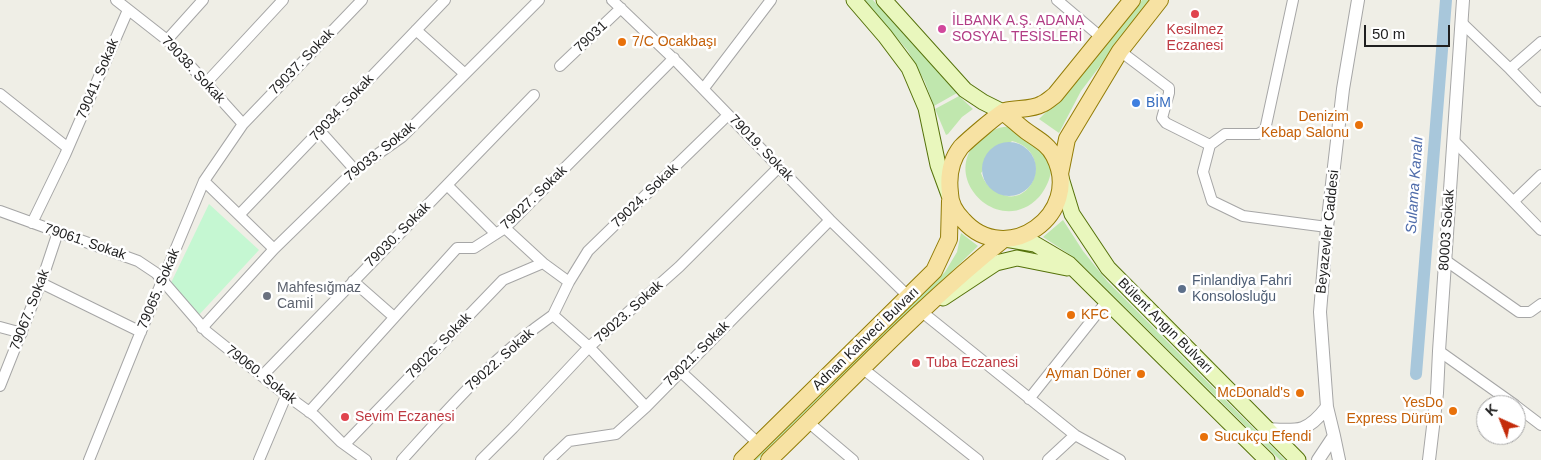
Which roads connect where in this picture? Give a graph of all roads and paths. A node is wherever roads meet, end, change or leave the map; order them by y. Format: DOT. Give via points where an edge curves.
graph roads {
  1 [pos="116,0"];
  2 [pos="204,0"];
  3 [pos="283,0"];
  4 [pos="362,0"];
  5 [pos="445,0"];
  6 [pos="539,0"];
  7 [pos="612,0"];
  8 [pos="771,0"];
  9 [pos="854,0"];
  10 [pos="884,0"];
  11 [pos="1057,0"];
  12 [pos="1132,0"];
  13 [pos="1160,0"];
  14 [pos="1293,0"];
  15 [pos="1358,0"];
  16 [pos="1463,0"];
  17 [pos="1069,4"];
  18 [pos="621,8"];
  19 [pos="128,10"];
  20 [pos="1461,22"];
  21 [pos="416,30"];
  22 [pos="1102,38"];
  23 [pos="167,40"];
  24 [pos="1541,42"];
  25 [pos="1120,51"];
  26 [pos="674,58"];
  27 [pos="560,66"];
  28 [pos="1510,69"];
  29 [pos="464,74"];
  30 [pos="206,83"];
  31 [pos="704,88"];
  32 [pos="0,94"];
  33 [pos="534,95"];
  34 [pos="1541,102"];
  35 [pos="1003,112"];
  36 [pos="728,115"];
  37 [pos="243,124"];
  38 [pos="320,131"];
  39 [pos="1454,141"];
  40 [pos="1210,145"];
  41 [pos="68,148"];
  42 [pos="779,167"];
  43 [pos="354,170"];
  44 [pos="1060,174"];
  45 [pos="1541,175"];
  46 [pos="204,181"];
  47 [pos="448,186"];
  48 [pos="950,197"];
  49 [pos="1514,201"];
  50 [pos="0,211"];
  51 [pos="239,215"];
  52 [pos="830,220"];
  53 [pos="32,223"];
  54 [pos="1327,227"];
  55 [pos="1541,230"];
  56 [pos="500,231"];
  57 [pos="58,232"];
  58 [pos="1004,239"];
  59 [pos="274,249"];
  60 [pos="1445,260"];
  61 [pos="543,263"];
  62 [pos="1076,270"];
  63 [pos="353,282"];
  64 [pos="569,282"];
  65 [pos="41,283"];
  66 [pos="163,283"];
  67 [pos="909,297"];
  68 [pos="1107,301"];
  69 [pos="1541,304"];
  70 [pos="922,312"];
  71 [pos="553,315"];
  72 [pos="394,317"];
  73 [pos="0,327"];
  74 [pos="202,328"];
  75 [pos="140,332"];
  76 [pos="22,333"];
  77 [pos="589,347"];
  78 [pos="1438,350"];
  79 [pos="862,368"];
  80 [pos="680,371"];
  81 [pos="262,376"];
  82 [pos="0,386"];
  83 [pos="1502,395"];
  84 [pos="286,396"];
  85 [pos="1029,399"];
  86 [pos="646,407"];
  87 [pos="1328,407"];
  88 [pos="309,412"];
  89 [pos="1526,413"];
  90 [pos="808,422"];
  91 [pos="1541,425"];
  92 [pos="1267,429"];
  93 [pos="1075,435"];
  94 [pos="1334,436"];
  95 [pos="345,444"];
  96 [pos="759,444"];
  97 [pos="89,460"];
  98 [pos="259,460"];
  99 [pos="366,460"];
  100 [pos="402,460"];
  101 [pos="482,460"];
  102 [pos="549,460"];
  103 [pos="742,460"];
  104 [pos="769,460"];
  105 [pos="853,460"];
  106 [pos="978,460"];
  107 [pos="1048,460"];
  108 [pos="1120,460"];
  109 [pos="1267,460"];
  110 [pos="1298,460"];
  111 [pos="1318,460"];
  112 [pos="1339,460"];
  113 [pos="1429,460"];
  1 -- 19 [label="street, 79038. Sokak"];
  2 -- 23 [label="street"];
  3 -- 30 [label="street"];
  4 -- 37 [label="street, 79037. Sokak"];
  5 -- 21 [label="street, 79034. Sokak"];
  6 -- 29 [label="street, 79033. Sokak"];
  7 -- 18 [label="street, 79019. Sokak"];
  8 -- 31 [label="street"];
  9 -- 48 [label="main road" via="909,68 926,108 938,165"];
  10 -- 35 [label="main road" via="966,90"];
  11 -- 17 [label="street"];
  12 -- 22 [label="main road"];
  13 -- 25 [label="main road"];
  14 -- 40 [label="street" via="1265,130 1258,134 1224,134"];
  15 -- 54 [label="street, Beyazevler Caddesi" via="1343,89"];
  16 -- 20 [label="street, 80003 Sokak"];
  17 -- 22 [label="street"];
  18 -- 26 [label="street, 79019. Sokak"];
  18 -- 27 [label="street, 79031"];
  19 -- 23 [label="street, 79038. Sokak"];
  19 -- 41 [label="street, 79041. Sokak"];
  20 -- 28 [label="street"];
  20 -- 39 [label="street, 80003 Sokak"];
  21 -- 29 [label="street"];
  21 -- 38 [label="street, 79034. Sokak"];
  22 -- 35 [label="main road" via="1055,95 1041,105"];
  23 -- 30 [label="street, 79038. Sokak"];
  24 -- 28 [label="street"];
  25 -- 40 [label="street" via="1169,88 1162,112 1166,123"];
  25 -- 44 [label="main road" via="1067,139"];
  26 -- 31 [label="street, 79019. Sokak"];
  26 -- 56 [label="street, 79027. Sokak"];
  28 -- 34 [label="street"];
  29 -- 43 [label="street, 79033. Sokak" via="402,137"];
  30 -- 37 [label="street, 79038. Sokak"];
  31 -- 36 [label="street, 79019. Sokak"];
  32 -- 41 [label="street"];
  33 -- 47 [label="street, 79030. Sokak"];
  35 -- 44 [label="main road" via="1042,141 1054,156"];
  35 -- 48 [label="main road" via="962,147 952,162 948,180"];
  36 -- 42 [label="street, 79019. Sokak"];
  36 -- 64 [label="street, 79024. Sokak" via="588,251"];
  37 -- 46 [label="street, 79065. Sokak"];
  38 -- 43 [label="street"];
  38 -- 51 [label="street, 79034. Sokak"];
  39 -- 49 [label="street"];
  39 -- 60 [label="street, 80003 Sokak"];
  40 -- 54 [label="street" via="1203,172 1212,201 1243,216"];
  41 -- 53 [label="street, 79041. Sokak"];
  42 -- 52 [label="street, 79019. Sokak"];
  42 -- 77 [label="street, 79023. Sokak" via="679,267"];
  43 -- 59 [label="street, 79033. Sokak"];
  44 -- 58 [label="main road" via="1060,194 1053,212 1024,236"];
  44 -- 92 [label="main road, Bülent Angın Bulvarı" via="1072,214 1108,268"];
  45 -- 49 [label="street"];
  46 -- 51 [label="street"];
  46 -- 66 [label="street, 79065. Sokak"];
  47 -- 56 [label="street"];
  47 -- 63 [label="street, 79030. Sokak"];
  48 -- 58 [label="main road" via="957,214 969,227 986,236"];
  48 -- 67 [label="main road, Adnan Kahveci Bulvarı" via="949,239 934,271"];
  49 -- 55 [label="street"];
  50 -- 53 [label="street, 79061. Sokak"];
  51 -- 59 [label="street"];
  52 -- 67 [label="street, 79019. Sokak"];
  52 -- 80 [label="street, 79021. Sokak"];
  53 -- 57 [label="street, 79061. Sokak"];
  54 -- 87 [label="street, Beyazevler Caddesi" via="1320,312"];
  56 -- 61 [label="street"];
  56 -- 72 [label="street, 79027. Sokak" via="474,248 457,248"];
  57 -- 65 [label="street, 79067. Sokak"];
  57 -- 66 [label="street, 79061. Sokak" via="138,262 156,273"];
  58 -- 62 [label="main road, Bülent Angın Bulvarı" via="1035,244"];
  58 -- 70 [label="main road, Adnan Kahveci Bulvarı"];
  59 -- 74 [label="street, 79033. Sokak"];
  60 -- 69 [label="street" via="1519,312 1530,312"];
  60 -- 78 [label="street, 80003 Sokak"];
  61 -- 64 [label="street"];
  61 -- 95 [label="street, 79026. Sokak" via="503,280"];
  62 -- 68 [label="main road, Bülent Angın Bulvarı"];
  62 -- 70 [label="main road" via="1017,258 996,263"];
  63 -- 72 [label="street"];
  63 -- 81 [label="street, 79030. Sokak"];
  64 -- 71 [label="street, 79024. Sokak"];
  65 -- 75 [label="street"];
  65 -- 76 [label="street, 79067. Sokak"];
  66 -- 74 [label="street, 79060. Sokak"];
  66 -- 75 [label="street, 79065. Sokak"];
  67 -- 96 [label="main road, Adnan Kahveci Bulvarı"];
  68 -- 85 [label="street"];
  68 -- 109 [label="main road, Bülent Angın Bulvarı"];
  70 -- 79 [label="main road, Adnan Kahveci Bulvarı"];
  70 -- 85 [label="street"];
  71 -- 77 [label="street"];
  71 -- 100 [label="street, 79022. Sokak" via="527,333 458,399"];
  72 -- 88 [label="street, 79027. Sokak"];
  73 -- 76 [label="street"];
  74 -- 81 [label="street, 79060. Sokak"];
  75 -- 97 [label="street, 79065. Sokak"];
  76 -- 82 [label="street, 79067. Sokak"];
  77 -- 86 [label="street"];
  77 -- 101 [label="street, 79023. Sokak"];
  78 -- 83 [label="street"];
  78 -- 113 [label="street, 80003 Sokak" via="1437,393"];
  79 -- 90 [label="main road, Adnan Kahveci Bulvarı"];
  79 -- 106 [label="street"];
  80 -- 86 [label="street, 79021. Sokak"];
  80 -- 96 [label="street"];
  81 -- 84 [label="street, 79060. Sokak"];
  84 -- 88 [label="street, 79060. Sokak"];
  84 -- 98 [label="street"];
  85 -- 93 [label="street"];
  86 -- 102 [label="street, 79021. Sokak" via="616,434 569,441"];
  87 -- 92 [label="street" via="1306,428"];
  87 -- 94 [label="street, Beyazevler Caddesi"];
  88 -- 95 [label="street, 79060. Sokak"];
  89 -- 91 [label="street"];
  90 -- 104 [label="main road, Adnan Kahveci Bulvarı"];
  90 -- 105 [label="street"];
  92 -- 110 [label="main road, Bülent Angın Bulvarı"];
  93 -- 107 [label="street"];
  93 -- 108 [label="street"];
  94 -- 111 [label="street"];
  94 -- 112 [label="street, Beyazevler Caddesi"];
  95 -- 99 [label="street, 79060. Sokak"];
  96 -- 103 [label="main road, Adnan Kahveci Bulvarı"];
}
